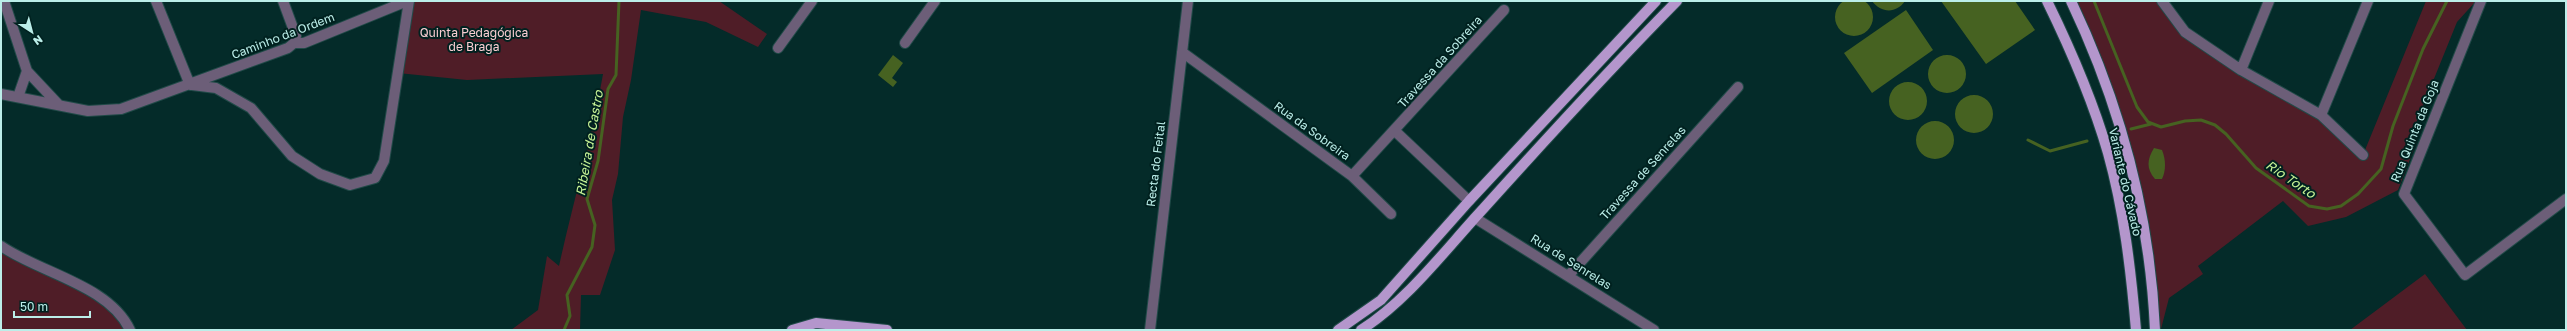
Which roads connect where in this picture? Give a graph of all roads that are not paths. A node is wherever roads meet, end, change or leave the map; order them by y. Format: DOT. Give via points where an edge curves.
graph roads {
  1 [pos="4,1"];
  2 [pos="156,1"];
  3 [pos="282,1"];
  4 [pos="408,1"];
  5 [pos="812,1"];
  6 [pos="935,1"];
  7 [pos="1188,1"];
  8 [pos="1656,1"];
  9 [pos="1677,1"];
  10 [pos="2048,1"];
  11 [pos="2071,1"];
  12 [pos="2162,1"];
  13 [pos="2268,1"];
  14 [pos="2368,1"];
  15 [pos="2481,1"];
  16 [pos="1504,10"];
  17 [pos="294,43"];
  18 [pos="905,43"];
  19 [pos="778,48"];
  20 [pos="1182,52"];
  21 [pos="2241,70"];
  22 [pos="27,71"];
  23 [pos="190,85"];
  24 [pos="1738,87"];
  25 [pos="1,94"];
  26 [pos="18,97"];
  27 [pos="58,104"];
  28 [pos="2321,115"];
  29 [pos="1395,131"];
  30 [pos="2363,155"];
  31 [pos="1352,176"];
  32 [pos="2566,199"];
  33 [pos="1469,201"];
  34 [pos="1391,214"];
  35 [pos="1474,218"];
  36 [pos="1,246"];
  37 [pos="1569,276"];
  38 [pos="130,330"];
  39 [pos="792,330"];
  40 [pos="887,330"];
  41 [pos="1150,330"];
  42 [pos="1338,330"];
  43 [pos="1361,330"];
  44 [pos="1654,330"];
  45 [pos="2136,330"];
  46 [pos="2155,330"];
  1 -- 22 [label="street"];
  2 -- 23 [label="street"];
  3 -- 17 [label="street" via="296,36"];
  4 -- 17 [label="street, Caminho da Ordem" via="304,43"];
  4 -- 23 [label="street, Caminho da Ordem" via="384,161 375,178 350,185 320,174 292,156 251,108 216,88"];
  5 -- 19 [label="street"];
  6 -- 18 [label="street"];
  7 -- 20 [label="street, Recta do Feital"];
  8 -- 33 [label="main road"];
  9 -- 35 [label="main road"];
  10 -- 45 [label="main road, Variante do Cávado" via="2095,114 2108,154 2127,250"];
  11 -- 46 [label="main road, Variante do Cávado" via="2098,64 2127,150 2147,250"];
  12 -- 21 [label="street" via="2185,32"];
  13 -- 21 [label="street"];
  14 -- 28 [label="street"];
  15 -- 32 [label="street, Rua Quinta da Goja" via="2404,194 2465,275"];
  16 -- 29 [label="street, Travessa da Sobreira"];
  17 -- 23 [label="street, Caminho da Ordem" via="288,48"];
  20 -- 31 [label="street, Rua da Sobreira"];
  20 -- 41 [label="street, Recta do Feital"];
  21 -- 28 [label="street"];
  22 -- 26 [label="street"];
  22 -- 27 [label="street" via="42,90"];
  23 -- 27 [label="street, Caminho da Ordem" via="122,109 88,111"];
  24 -- 37 [label="street, Travessa de Senrelas"];
  25 -- 26 [label="street, Caminho da Ordem"];
  26 -- 27 [label="street, Caminho da Ordem"];
  28 -- 30 [label="street"];
  29 -- 31 [label="street, Rua da Sobreira"];
  29 -- 33 [label="street"];
  31 -- 34 [label="street"];
  33 -- 42 [label="main road" via="1381,300"];
  35 -- 37 [label="street, Rua de Senrelas"];
  35 -- 43 [label="main road" via="1412,286"];
  36 -- 38 [label="street" via="109,302"];
  37 -- 44 [label="street, Rua de Senrelas"];
  39 -- 40 [label="main road" via="816,324"];
}
